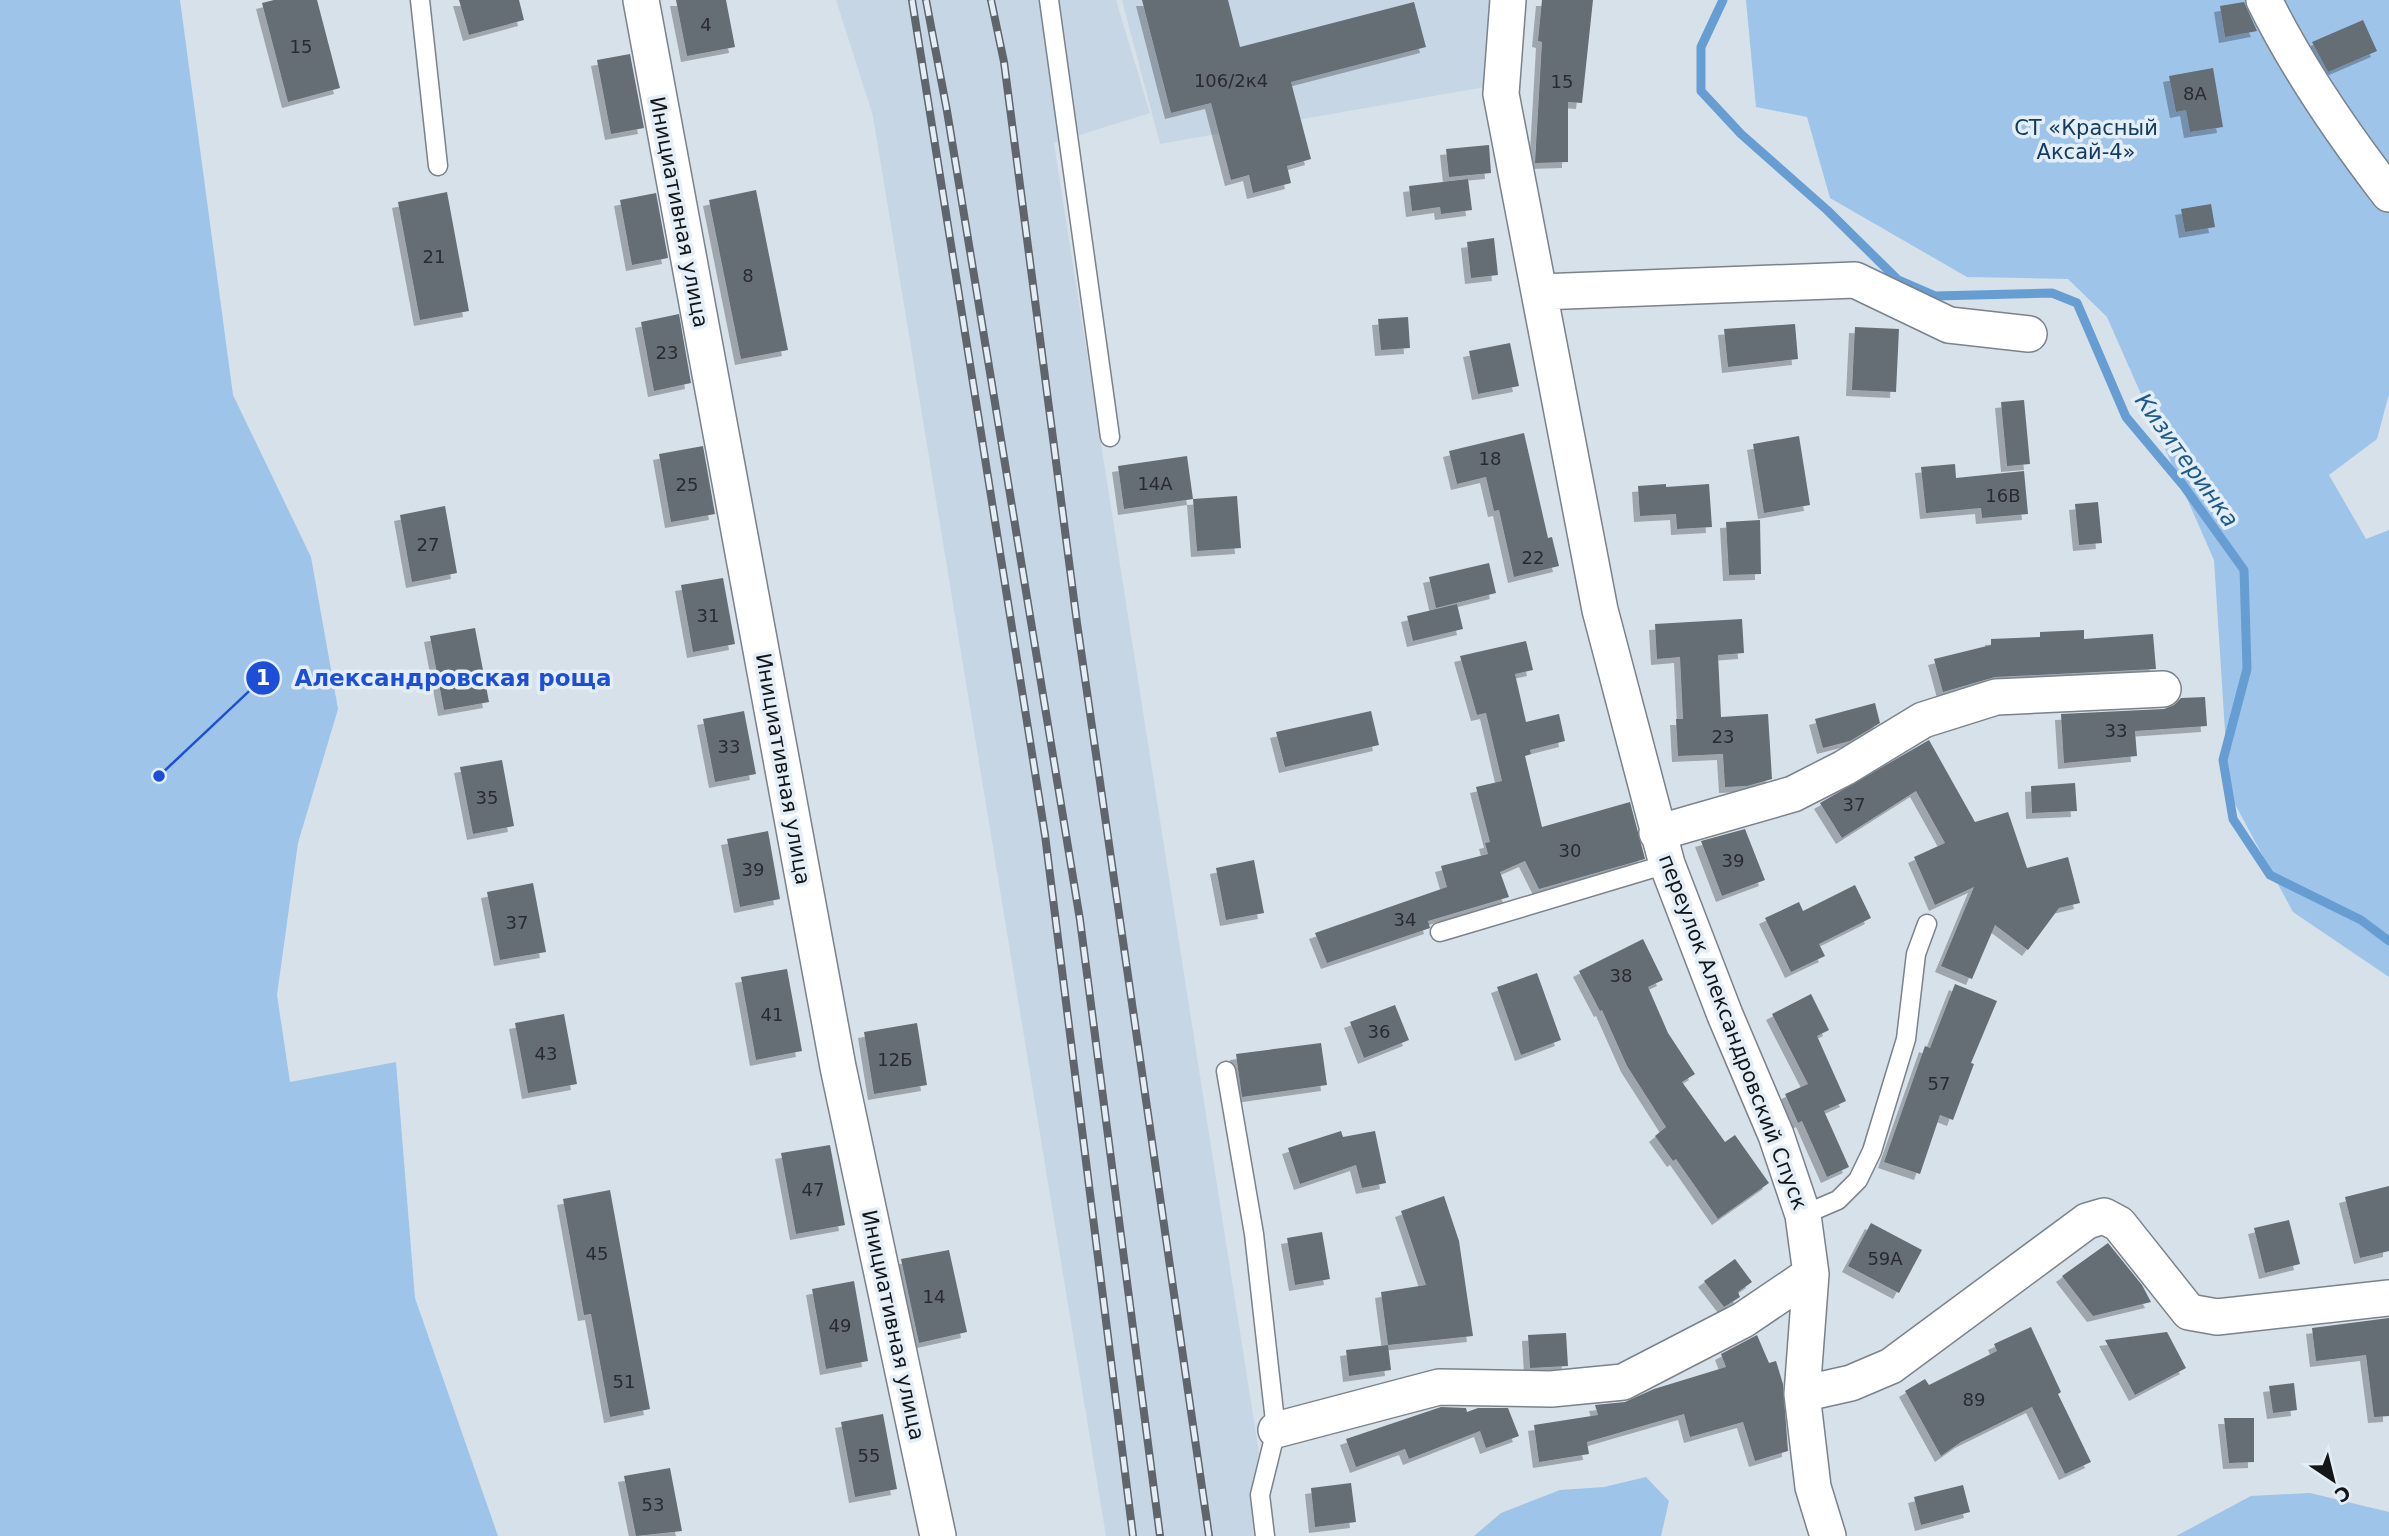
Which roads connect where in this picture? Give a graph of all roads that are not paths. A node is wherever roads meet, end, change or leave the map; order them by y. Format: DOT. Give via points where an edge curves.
graph roads {
  1 [pos="420,0"];
  2 [pos="641,0"];
  3 [pos="1049,0"];
  4 [pos="1508,0"];
  5 [pos="2264,0"];
  6 [pos="438,166"];
  7 [pos="2389,194"];
  8 [pos="1540,292"];
  9 [pos="2029,334"];
  10 [pos="1110,437"];
  11 [pos="2163,689"];
  12 [pos="1662,848"];
  13 [pos="1927,924"];
  14 [pos="1440,932"];
  15 [pos="1226,1071"];
  16 [pos="1803,1215"];
  17 [pos="1811,1274"];
  18 [pos="2389,1298"];
  19 [pos="1802,1394"];
  20 [pos="1276,1430"];
  21 [pos="938,1536"];
  22 [pos="1265,1536"];
  23 [pos="1828,1536"];
  1 -- 6 [label="lane"];
  2 -- 21 [label="street, Инициативная улица" via="836,1053"];
  3 -- 10 [label="lane"];
  4 -- 8 [label="street, переулок Александровский Спуск" via="1501,94"];
  5 -- 7 [label="street" via="2283,39 2342,131"];
  8 -- 9 [label="street" via="1854,280 1949,325"];
  8 -- 12 [label="street, переулок Александровский Спуск" via="1600,610"];
  11 -- 12 [label="street, переулок Александровский Спуск" via="1996,697 1923,720 1793,794"];
  12 -- 14 [label="lane"];
  12 -- 16 [label="street, переулок Александровский Спуск"];
  13 -- 16 [label="lane" via="1916,954 1906,1039 1872,1151 1858,1180 1838,1200"];
  15 -- 20 [label="lane" via="1254,1234"];
  16 -- 17 [label="street, переулок Александровский Спуск"];
  17 -- 19 [label="street, переулок Александровский Спуск"];
  17 -- 20 [label="street" via="1743,1320 1623,1382 1551,1389 1439,1387"];
  18 -- 19 [label="street" via="2202,1316 2189,1312 2119,1224 2104,1216 2087,1221 1891,1366 1851,1383"];
  19 -- 23 [label="street, переулок Александровский Спуск" via="1813,1488"];
  20 -- 22 [label="lane" via="1260,1494"];
}
